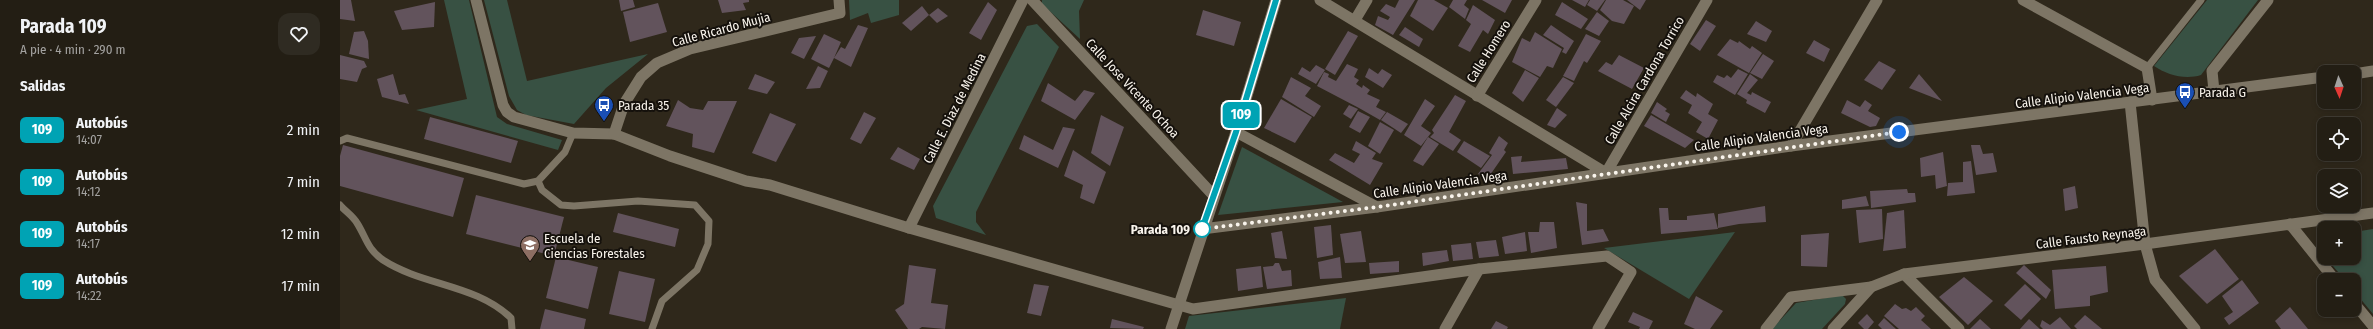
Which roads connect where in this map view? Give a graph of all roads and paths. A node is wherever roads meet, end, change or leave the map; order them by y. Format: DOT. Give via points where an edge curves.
graph roads {
  1 [pos="476,0"];
  2 [pos="839,0"];
  3 [pos="1023,0"];
  4 [pos="1032,0"];
  5 [pos="1276,0"];
  6 [pos="1320,0"];
  7 [pos="1367,0"];
  8 [pos="1536,0"];
  9 [pos="1707,0"];
  10 [pos="1877,0"];
  11 [pos="2023,0"];
  12 [pos="2201,0"];
  13 [pos="2268,0"];
  14 [pos="1355,20"];
  15 [pos="2147,68"];
  16 [pos="2373,71"];
  17 [pos="2361,73"];
  18 [pos="2317,78"];
  19 [pos="2214,91"];
  20 [pos="1476,96"];
  21 [pos="2152,100"];
  22 [pos="2130,102"];
  23 [pos="1236,132"];
  24 [pos="573,133"];
  25 [pos="614,134"];
  26 [pos="340,141"];
  27 [pos="1791,146"];
  28 [pos="1606,173"];
  29 [pos="538,181"];
  30 [pos="1214,196"];
  31 [pos="340,205"];
  32 [pos="1377,207"];
  33 [pos="2373,213"];
  34 [pos="2290,224"];
  35 [pos="909,228"];
  36 [pos="1202,229"];
  37 [pos="2145,244"];
  38 [pos="1479,269"];
  39 [pos="2329,273"];
  40 [pos="1904,274"];
  41 [pos="1871,287"];
  42 [pos="1178,305"];
  43 [pos="2361,311"];
  44 [pos="2373,326"];
  45 [pos="512,329"];
  46 [pos="652,329"];
  47 [pos="1171,329"];
  48 [pos="1445,329"];
  49 [pos="1598,329"];
  50 [pos="1766,329"];
  51 [pos="1833,329"];
  52 [pos="1959,329"];
  53 [pos="2195,329"];
  1 -- 24 [label="street" via="507,112 514,117"];
  2 -- 25 [label="street, Calle Ricardo Mujia" via="840,13 690,49 657,62 641,77 624,104"];
  3 -- 35 [label="street, Calle E. Diaz de Medina"];
  4 -- 30 [label="street, Calle Jose Vicente Ochoa"];
  5 -- 23 [label="street"];
  6 -- 14 [label="street"];
  7 -- 14 [label="street"];
  8 -- 20 [label="street, Calle Homero"];
  9 -- 28 [label="street, Calle Alcira Cardona Torrico"];
  10 -- 27 [label="street"];
  11 -- 15 [label="street"];
  12 -- 15 [label="lane"];
  13 -- 19 [label="street" via="2212,71"];
  14 -- 20 [label="street"];
  15 -- 21 [label="street"];
  16 -- 17 [label="street"];
  18 -- 19 [label="street, Calle Alipio Valencia Vega"];
  19 -- 21 [label="street, Calle Alipio Valencia Vega"];
  20 -- 28 [label="street"];
  21 -- 22 [label="street, Calle Alipio Valencia Vega"];
  22 -- 27 [label="street, Calle Alipio Valencia Vega"];
  22 -- 37 [label="street"];
  23 -- 30 [label="street"];
  23 -- 32 [label="street"];
  24 -- 25 [label="street"];
  24 -- 29 [label="lane" via="565,152"];
  25 -- 35 [label="street" via="670,156 739,178 770,185"];
  26 -- 29 [label="lane" via="347,138 512,182 524,184"];
  27 -- 28 [label="street, Calle Alipio Valencia Vega"];
  28 -- 32 [label="street, Calle Alipio Valencia Vega"];
  29 -- 46 [label="lane" via="542,190 561,205 638,201 695,205 709,221 708,244 697,270 662,301"];
  30 -- 36 [label="street"];
  31 -- 45 [label="lane" via="357,222 365,242 383,259 499,306 511,318"];
  32 -- 36 [label="street, Calle Alipio Valencia Vega"];
  33 -- 34 [label="street, Calle Fausto Reynaga"];
  34 -- 37 [label="street, Calle Fausto Reynaga"];
  34 -- 39 [label="street"];
  35 -- 42 [label="street"];
  36 -- 42 [label="street"];
  37 -- 40 [label="street, Calle Fausto Reynaga"];
  37 -- 53 [label="street" via="2155,280"];
  38 -- 42 [label="street" via="1193,309"];
  38 -- 48 [label="street"];
  38 -- 49 [label="street" via="1606,256 1631,272"];
  40 -- 41 [label="street, Calle Fausto Reynaga"];
  40 -- 52 [label="street"];
  41 -- 50 [label="street" via="1790,297"];
  41 -- 51 [label="street, Calle Fausto Reynaga"];
  42 -- 47 [label="street"];
  43 -- 44 [label="street"];
}
